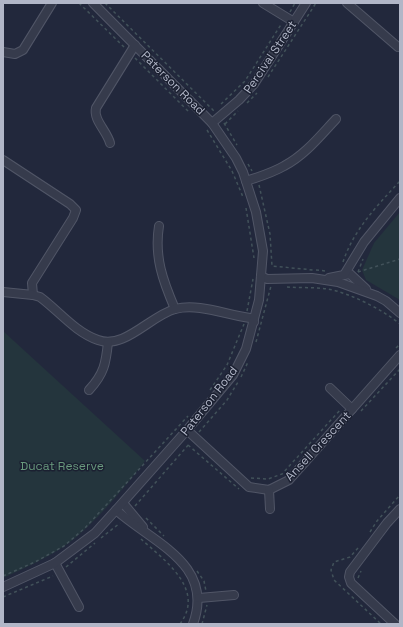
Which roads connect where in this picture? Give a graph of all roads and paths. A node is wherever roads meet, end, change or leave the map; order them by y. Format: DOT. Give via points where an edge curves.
graph roads {
  1 [pos="52,3"];
  2 [pos="105,3"];
  3 [pos="263,3"];
  4 [pos="295,3"];
  5 [pos="306,3"];
  6 [pos="347,3"];
  7 [pos="94,4"];
  8 [pos="286,17"];
  9 [pos="294,22"];
  10 [pos="135,45"];
  11 [pos="398,47"];
  12 [pos="3,52"];
  13 [pos="220,105"];
  14 [pos="217,114"];
  15 [pos="336,119"];
  16 [pos="209,120"];
  17 [pos="110,143"];
  18 [pos="239,148"];
  19 [pos="3,160"];
  20 [pos="246,160"];
  21 [pos="255,178"];
  22 [pos="246,181"];
  23 [pos="400,181"];
  24 [pos="400,198"];
  25 [pos="159,226"];
  26 [pos="361,254"];
  27 [pos="400,259"];
  28 [pos="342,266"];
  29 [pos="324,275"];
  30 [pos="261,276"];
  31 [pos="356,276"];
  32 [pos="345,280"];
  33 [pos="286,286"];
  34 [pos="3,292"];
  35 [pos="33,295"];
  36 [pos="377,296"];
  37 [pos="175,309"];
  38 [pos="400,313"];
  39 [pos="254,322"];
  40 [pos="400,324"];
  41 [pos="108,342"];
  42 [pos="400,344"];
  43 [pos="397,352"];
  44 [pos="400,368"];
  45 [pos="330,388"];
  46 [pos="89,390"];
  47 [pos="352,409"];
  48 [pos="187,430"];
  49 [pos="188,445"];
  50 [pos="248,476"];
  51 [pos="240,489"];
  52 [pos="269,490"];
  53 [pos="123,503"];
  54 [pos="400,508"];
  55 [pos="116,510"];
  56 [pos="270,510"];
  57 [pos="149,533"];
  58 [pos="138,536"];
  59 [pos="55,563"];
  60 [pos="363,568"];
  61 [pos="357,583"];
  62 [pos="3,587"];
  63 [pos="234,595"];
  64 [pos="199,598"];
  65 [pos="79,606"];
  66 [pos="180,624"];
  67 [pos="193,624"];
  68 [pos="395,624"];
  1 -- 12 [label="street" via="23,50 15,54"];
  2 -- 14 [label="path"];
  3 -- 8 [label="street"];
  4 -- 8 [label="path"];
  5 -- 9 [label="street, Percival Street"];
  6 -- 11 [label="street"];
  7 -- 10 [label="street, Paterson Road"];
  8 -- 9 [label="street"];
  8 -- 13 [label="path" via="245,81"];
  9 -- 14 [label="street, Percival Street" via="254,84 239,100"];
  10 -- 16 [label="street, Paterson Road"];
  10 -- 17 [label="street" via="98,102 95,112"];
  14 -- 16 [label="street, Percival Street"];
  14 -- 16 [label="path"];
  14 -- 18 [label="path"];
  15 -- 21 [label="street" via="294,160"];
  16 -- 22 [label="street, Paterson Road" via="228,145"];
  19 -- 35 [label="street" via="76,210 36,277"];
  20 -- 21 [label="path"];
  21 -- 22 [label="street"];
  21 -- 29 [label="path" via="266,211 272,266"];
  22 -- 30 [label="street, Paterson Road" via="256,212 263,251"];
  23 -- 28 [label="path" via="362,223 348,248"];
  24 -- 26 [label="street" via="375,226"];
  25 -- 37 [label="street" via="157,241 160,270"];
  26 -- 31 [label="street"];
  26 -- 31 [label="path"];
  26 -- 32 [label="street"];
  27 -- 31 [label="path"];
  29 -- 30 [label="street" via="266,279"];
  29 -- 32 [label="street"];
  30 -- 39 [label="street, Paterson Road"];
  31 -- 32 [label="street" via="353,281"];
  31 -- 36 [label="street"];
  32 -- 36 [label="street"];
  33 -- 40 [label="path" via="329,289 388,313"];
  34 -- 35 [label="street"];
  35 -- 41 [label="street" via="45,301 87,335"];
  36 -- 38 [label="street"];
  37 -- 39 [label="street" via="198,308 230,315 248,323"];
  37 -- 41 [label="street" via="160,314 133,334"];
  39 -- 48 [label="street, Paterson Road" via="246,349 233,375"];
  41 -- 46 [label="street" via="106,364 98,380"];
  42 -- 43 [label="path"];
  43 -- 47 [label="street, Ansell Crescent"];
  44 -- 47 [label="path"];
  45 -- 47 [label="street"];
  47 -- 50 [label="path" via="282,474 254,480"];
  47 -- 52 [label="street, Ansell Crescent" via="289,480"];
  48 -- 52 [label="street" via="249,487"];
  48 -- 53 [label="street, Paterson Road"];
  49 -- 51 [label="path"];
  52 -- 56 [label="street"];
  53 -- 55 [label="street, Paterson Road"];
  53 -- 57 [label="street"];
  54 -- 68 [label="street" via="350,572 349,577 351,583"];
  55 -- 57 [label="street"];
  55 -- 59 [label="street, Paterson Road" via="95,533"];
  57 -- 64 [label="street" via="189,570"];
  58 -- 66 [label="path" via="180,576 188,598 184,618"];
  59 -- 62 [label="street, Paterson Road"];
  59 -- 65 [label="street"];
  60 -- 61 [label="path"];
  63 -- 64 [label="street"];
  64 -- 67 [label="street"];
}
